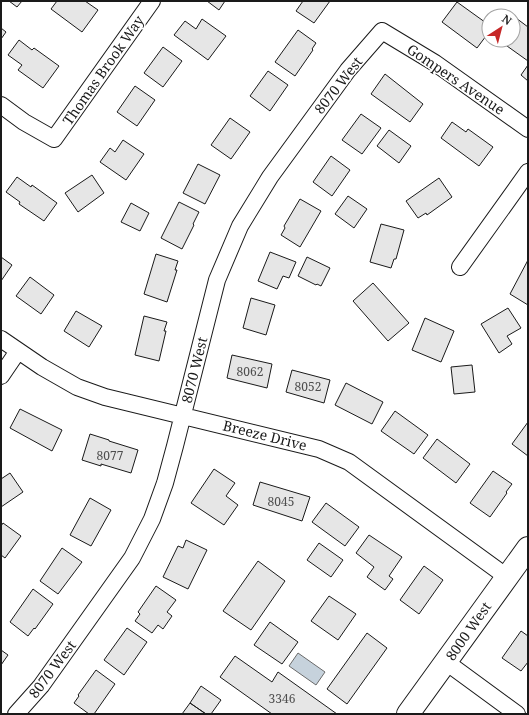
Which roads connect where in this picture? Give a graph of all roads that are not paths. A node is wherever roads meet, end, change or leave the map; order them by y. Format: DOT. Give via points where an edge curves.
graph roads {
  1 [pos="152,1"];
  2 [pos="382,31"];
  3 [pos="1,105"];
  4 [pos="528,129"];
  5 [pos="528,172"];
  6 [pos="460,267"];
  7 [pos="1,339"];
  8 [pos="18,351"];
  9 [pos="1,376"];
  10 [pos="182,415"];
  11 [pos="528,548"];
  12 [pos="507,577"];
  13 [pos="446,662"];
  14 [pos="16,714"];
  15 [pos="408,714"];
  16 [pos="517,714"];
  1 -- 3 [label="street, Thomas Brook Way" via="54,139"];
  2 -- 4 [label="street, Gompers Avenue" via="435,63"];
  2 -- 10 [label="street, 8070 West" via="348,70 270,177 240,226 216,280"];
  5 -- 6 [label="street"];
  7 -- 8 [label="street, Breeze Drive"];
  8 -- 9 [label="street"];
  8 -- 10 [label="street, Breeze Drive" via="77,387 106,397"];
  10 -- 12 [label="street, Breeze Drive" via="319,449 349,462"];
  10 -- 14 [label="street, 8070 West" via="160,497 132,558 41,686"];
  11 -- 12 [label="street, 8000 West"];
  12 -- 13 [label="street, 8000 West"];
  13 -- 15 [label="street, 8000 West"];
  13 -- 16 [label="street"];
}
